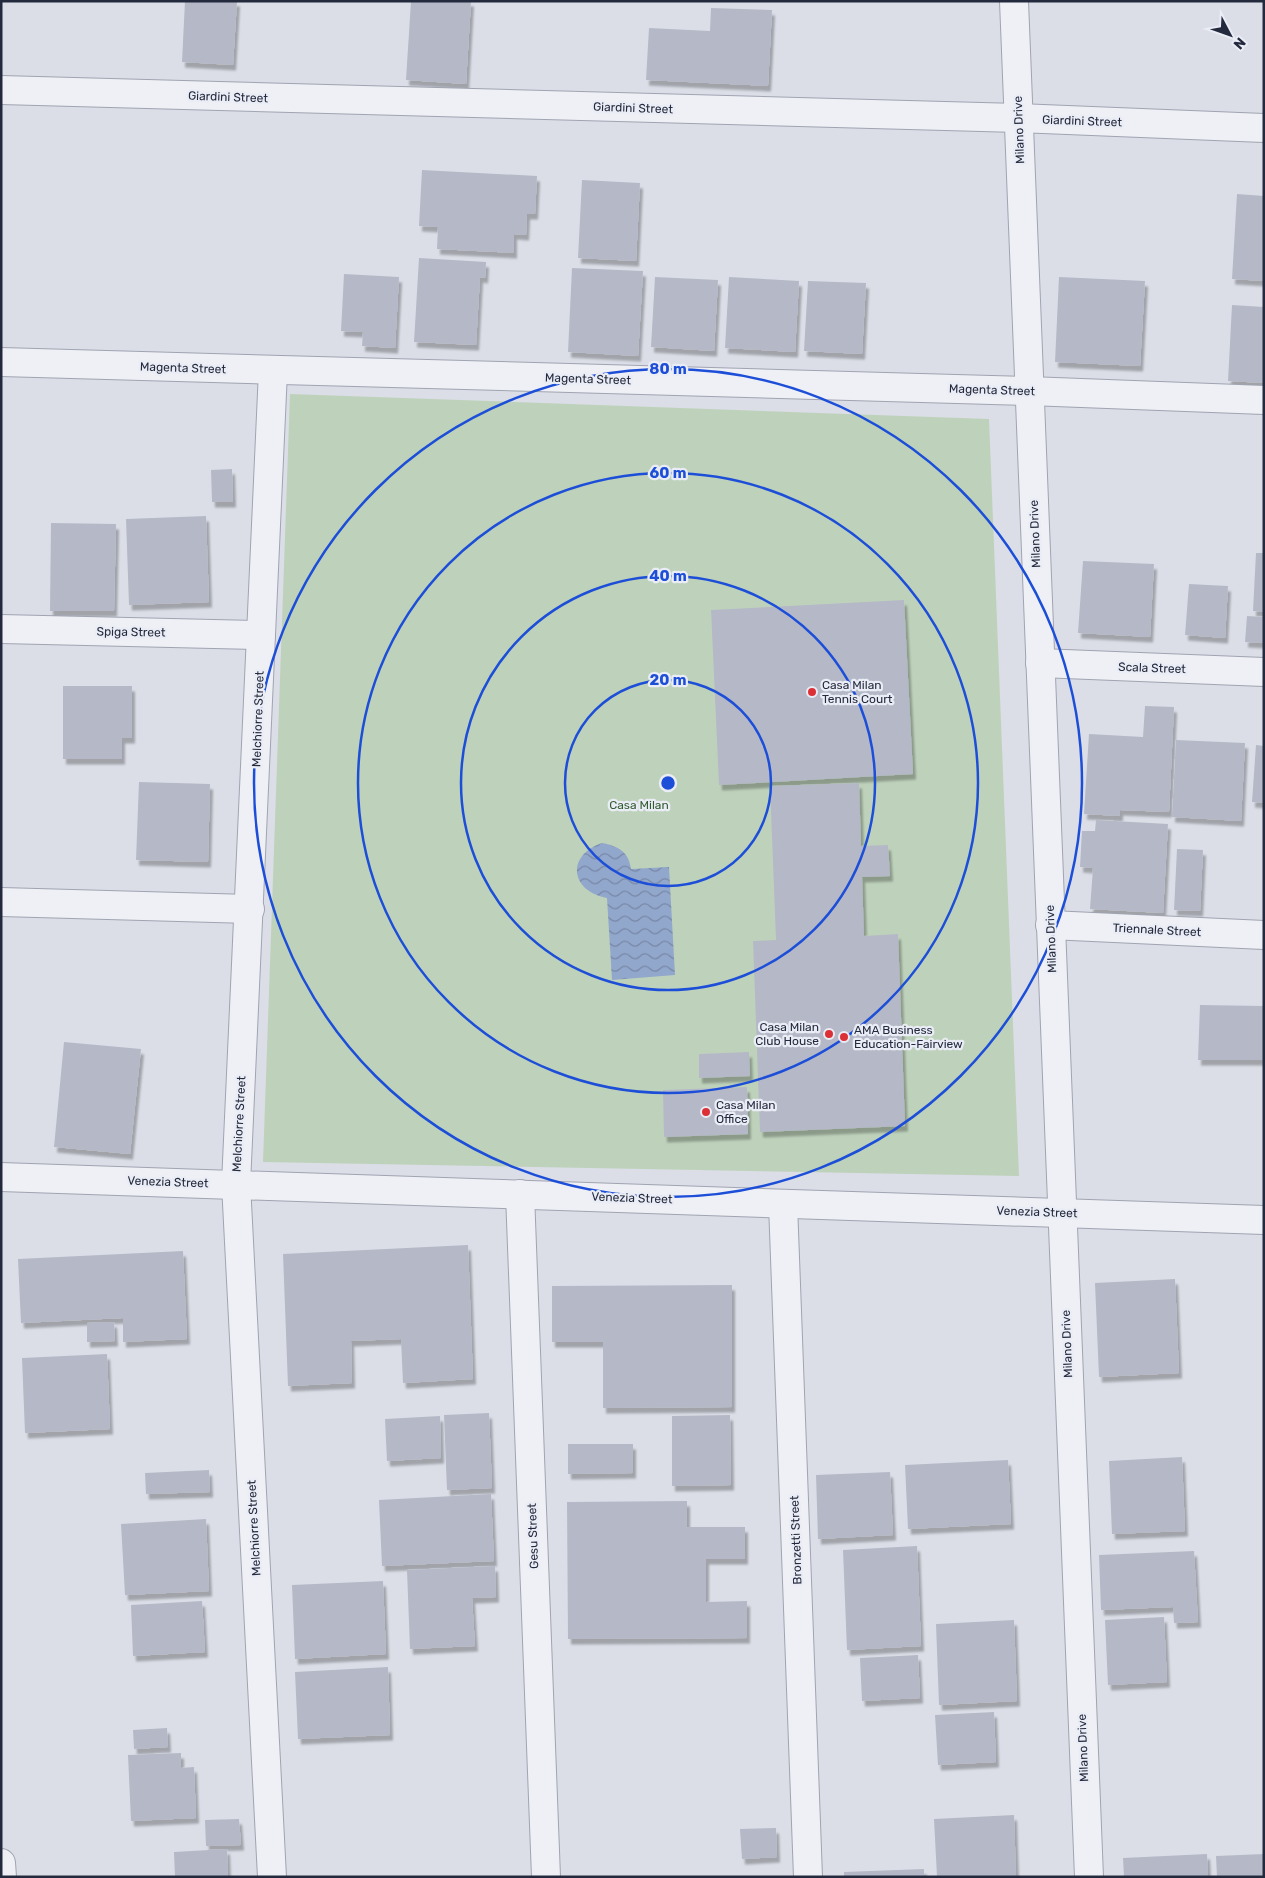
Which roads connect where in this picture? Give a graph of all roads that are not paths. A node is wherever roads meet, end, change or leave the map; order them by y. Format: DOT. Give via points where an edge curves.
graph roads {
  1 [pos="1014,1"];
  2 [pos="1,90"];
  3 [pos="1018,118"];
  4 [pos="1264,128"];
  5 [pos="1,362"];
  6 [pos="274,371"];
  7 [pos="1029,391"];
  8 [pos="1264,400"];
  9 [pos="1,630"];
  10 [pos="261,635"];
  11 [pos="1040,663"];
  12 [pos="1264,672"];
  13 [pos="1,902"];
  14 [pos="250,908"];
  15 [pos="1050,925"];
  16 [pos="1264,935"];
  17 [pos="1,1177"];
  18 [pos="236,1184"];
  19 [pos="520,1194"];
  20 [pos="783,1204"];
  21 [pos="1062,1212"];
  22 [pos="1264,1220"];
  23 [pos="1,1863"];
  24 [pos="2,1877"];
  25 [pos="272,1877"];
  26 [pos="546,1877"];
  27 [pos="808,1877"];
  28 [pos="1088,1877"];
  1 -- 3 [label="street, Milano Drive"];
  2 -- 3 [label="street, Giardini Street"];
  3 -- 4 [label="street, Giardini Street"];
  3 -- 7 [label="street, Milano Drive"];
  5 -- 6 [label="street, Magenta Street"];
  6 -- 7 [label="street, Magenta Street"];
  6 -- 10 [label="street, Melchiorre Street"];
  7 -- 8 [label="street, Magenta Street"];
  7 -- 11 [label="street, Milano Drive"];
  9 -- 10 [label="street, Spiga Street"];
  10 -- 14 [label="street, Melchiorre Street"];
  11 -- 12 [label="street, Scala Street"];
  11 -- 15 [label="street, Milano Drive"];
  13 -- 14 [label="street"];
  14 -- 18 [label="street, Melchiorre Street"];
  15 -- 16 [label="street, Triennale Street"];
  15 -- 21 [label="street, Milano Drive"];
  17 -- 18 [label="street, Venezia Street"];
  18 -- 19 [label="street, Venezia Street"];
  18 -- 25 [label="street, Melchiorre Street"];
  19 -- 20 [label="street, Venezia Street"];
  19 -- 26 [label="street, Gesu Street"];
  20 -- 21 [label="street, Venezia Street"];
  20 -- 27 [label="street, Bronzetti Street"];
  21 -- 22 [label="street, Venezia Street"];
  21 -- 28 [label="street, Milano Drive"];
  23 -- 24 [label="street"];
}
